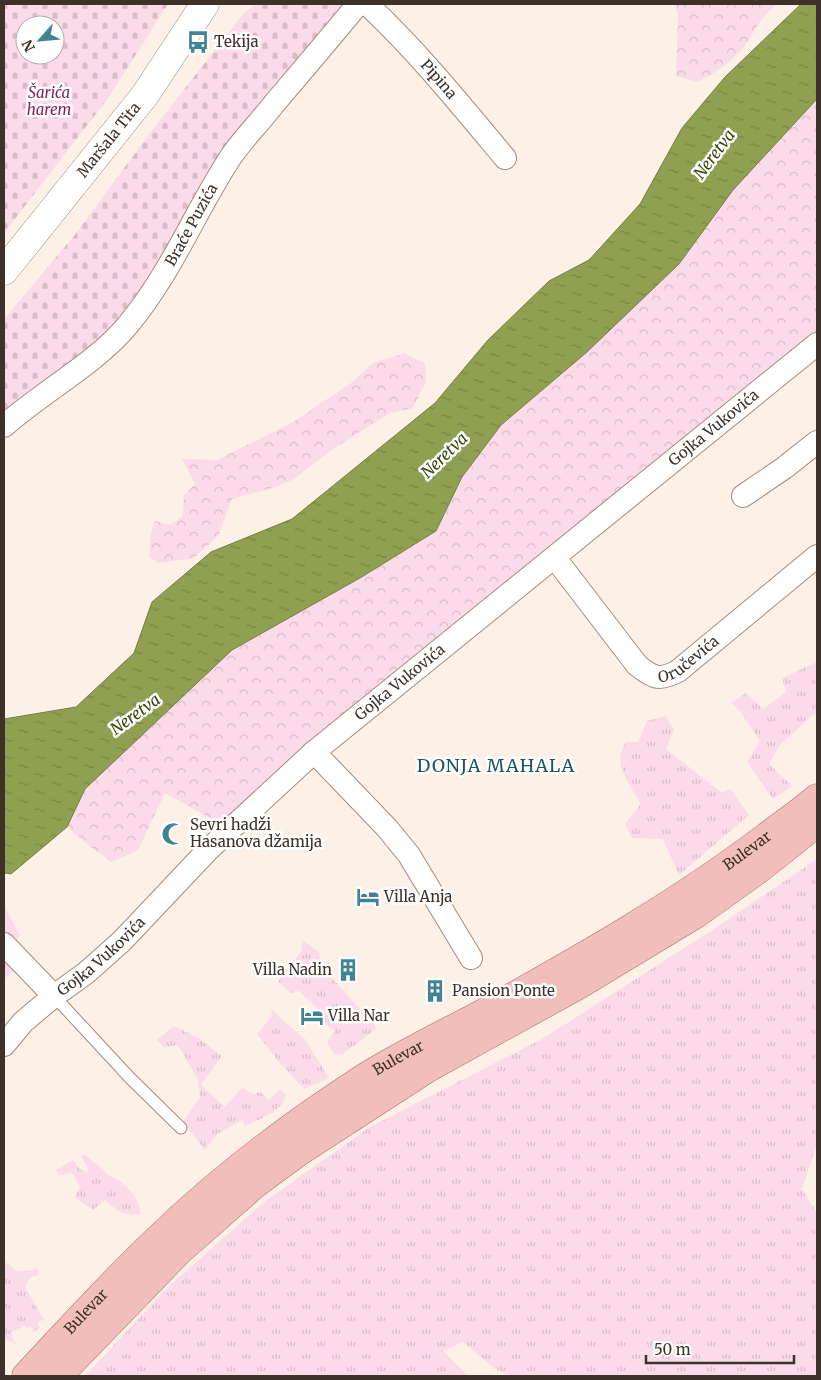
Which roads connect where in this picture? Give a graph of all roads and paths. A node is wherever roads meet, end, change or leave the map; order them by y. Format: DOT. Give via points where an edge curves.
graph roads {
  1 [pos="205,4"];
  2 [pos="358,4"];
  3 [pos="367,4"];
  4 [pos="505,158"];
  5 [pos="4,271"];
  6 [pos="817,344"];
  7 [pos="4,426"];
  8 [pos="817,442"];
  9 [pos="743,496"];
  10 [pos="817,556"];
  11 [pos="555,558"];
  12 [pos="314,752"];
  13 [pos="817,798"];
  14 [pos="817,823"];
  15 [pos="4,944"];
  16 [pos="471,958"];
  17 [pos="54,996"];
  18 [pos="4,1045"];
  19 [pos="181,1128"];
  20 [pos="26,1376"];
  21 [pos="58,1376"];
  1 -- 5 [label="street, Maršala Tita" via="145,95"];
  2 -- 7 [label="street, Braće Puzića" via="234,152 208,192 158,285 127,326 109,345 18,412"];
  3 -- 4 [label="street, Pipina" via="422,60"];
  6 -- 11 [label="street, Gojka Vukovića"];
  8 -- 9 [label="street"];
  10 -- 11 [label="street, Oručevića" via="678,671 659,677 650,676 637,665"];
  11 -- 12 [label="street, Gojka Vukovića"];
  12 -- 16 [label="street" via="387,828 408,855"];
  12 -- 17 [label="street, Gojka Vukovića" via="208,850 122,941 86,974"];
  13 -- 20 [label="main road, Bulevar" via="745,853 639,924 576,962 413,1049 296,1123 160,1236"];
  14 -- 21 [label="main road" via="696,914 575,987 428,1068 262,1178 178,1252"];
  15 -- 17 [label="street"];
  17 -- 18 [label="street, Gojka Vukovića" via="23,1022"];
  17 -- 19 [label="lane"];
}
